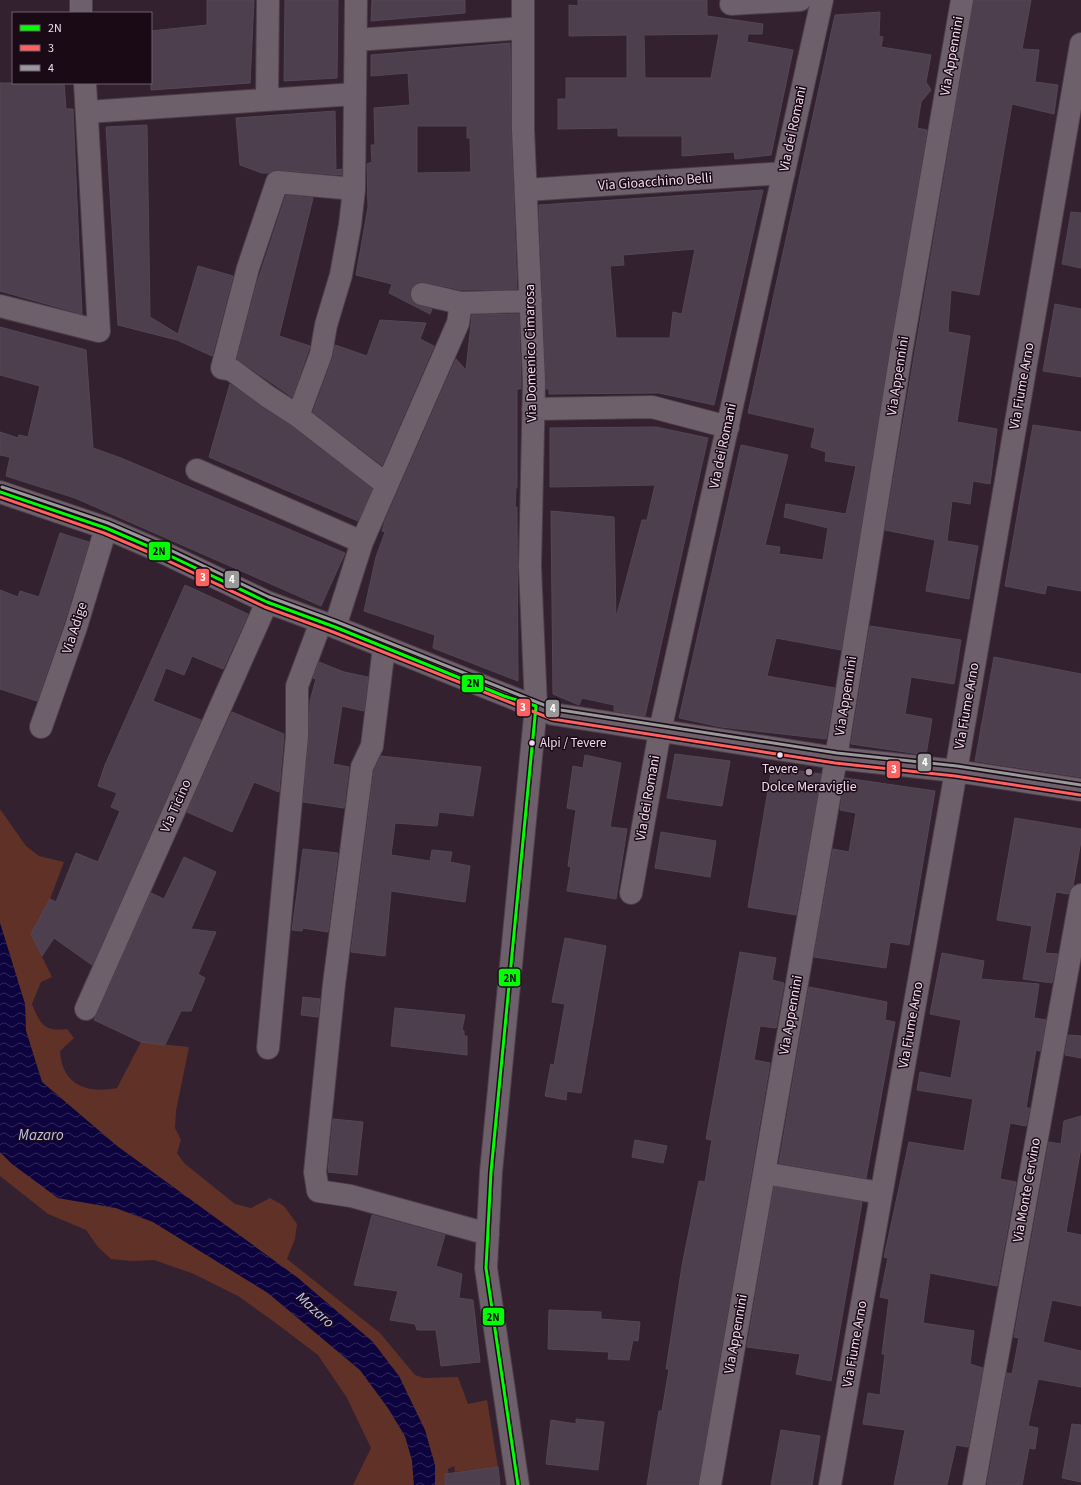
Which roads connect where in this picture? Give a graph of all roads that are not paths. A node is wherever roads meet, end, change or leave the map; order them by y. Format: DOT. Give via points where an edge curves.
graph roads {
  1 [pos="80,0"];
  2 [pos="268,0"];
  3 [pos="356,0"];
  4 [pos="523,0"];
  5 [pos="800,0"];
  6 [pos="822,0"];
  7 [pos="962,0"];
  8 [pos="730,4"];
  9 [pos="81,12"];
  10 [pos="523,28"];
  11 [pos="356,40"];
  12 [pos="1081,44"];
  13 [pos="85,84"];
  14 [pos="355,94"];
  15 [pos="267,99"];
  16 [pos="87,112"];
  17 [pos="784,173"];
  18 [pos="354,189"];
  19 [pos="526,190"];
  20 [pos="422,294"];
  21 [pos="530,301"];
  22 [pos="461,303"];
  23 [pos="0,306"];
  24 [pos="533,409"];
  25 [pos="298,416"];
  26 [pos="728,427"];
  27 [pos="197,470"];
  28 [pos="387,485"];
  29 [pos="0,492"];
  30 [pos="106,528"];
  31 [pos="362,542"];
  32 [pos="267,602"];
  33 [pos="328,625"];
  34 [pos="384,647"];
  35 [pos="536,706"];
  36 [pos="40,727"];
  37 [pos="660,731"];
  38 [pos="836,758"];
  39 [pos="956,771"];
  40 [pos="1081,790"];
  41 [pos="631,893"];
  42 [pos="1081,895"];
  43 [pos="86,1009"];
  44 [pos="268,1048"];
  45 [pos="764,1173"];
  46 [pos="882,1193"];
  47 [pos="488,1234"];
  48 [pos="518,1485"];
  49 [pos="710,1485"];
  50 [pos="830,1485"];
  51 [pos="974,1485"];
  1 -- 9 [label="street"];
  2 -- 15 [label="street"];
  3 -- 11 [label="street"];
  4 -- 10 [label="street, Via Domenico Cimarosa"];
  5 -- 8 [label="street"];
  6 -- 17 [label="street, Via dei Romani"];
  7 -- 38 [label="street, Via Appennini"];
  10 -- 11 [label="street"];
  10 -- 19 [label="street, Via Domenico Cimarosa"];
  11 -- 14 [label="street"];
  12 -- 39 [label="street, Via Fiume Arno"];
  13 -- 16 [label="street"];
  14 -- 15 [label="street"];
  14 -- 18 [label="street"];
  15 -- 16 [label="street"];
  16 -- 23 [label="street" via="99,331"];
  17 -- 19 [label="street, Via Gioacchino Belli"];
  17 -- 26 [label="street, Via dei Romani"];
  18 -- 25 [label="street" via="341,275 326,326 321,354"];
  18 -- 25 [label="street" via="276,182 248,268 222,368 232,370"];
  19 -- 21 [label="street, Via Domenico Cimarosa"];
  20 -- 22 [label="street"];
  21 -- 22 [label="street"];
  21 -- 24 [label="street, Via Domenico Cimarosa"];
  22 -- 28 [label="street" via="458,323"];
  24 -- 26 [label="street" via="652,407"];
  24 -- 35 [label="street, Via Domenico Cimarosa" via="530,567"];
  25 -- 28 [label="street"];
  26 -- 37 [label="street, Via dei Romani"];
  27 -- 31 [label="street"];
  28 -- 31 [label="street"];
  29 -- 30 [label="street"];
  30 -- 32 [label="street" via="164,552"];
  30 -- 36 [label="street, Via Adige" via="76,627"];
  31 -- 33 [label="street"];
  32 -- 33 [label="street"];
  32 -- 43 [label="street, Via Ticino"];
  33 -- 34 [label="street"];
  33 -- 44 [label="street" via="298,686 297,736"];
  34 -- 35 [label="street" via="504,696"];
  34 -- 47 [label="street" via="372,746 362,767 334,984 315,1184 318,1191 351,1196"];
  35 -- 37 [label="street" via="553,714"];
  35 -- 47 [label="street, Via Domenico Cimarosa" via="491,1172"];
  37 -- 38 [label="street"];
  37 -- 41 [label="street, Via dei Romani"];
  38 -- 39 [label="street"];
  38 -- 45 [label="street, Via Appennini"];
  39 -- 40 [label="street"];
  39 -- 46 [label="street, Via Fiume Arno"];
  42 -- 51 [label="street, Via Monte Cervino"];
  45 -- 46 [label="street"];
  45 -- 49 [label="street, Via Appennini"];
  46 -- 50 [label="street, Via Fiume Arno"];
  47 -- 48 [label="street, Via Domenico Cimarosa" via="486,1268"];
}
